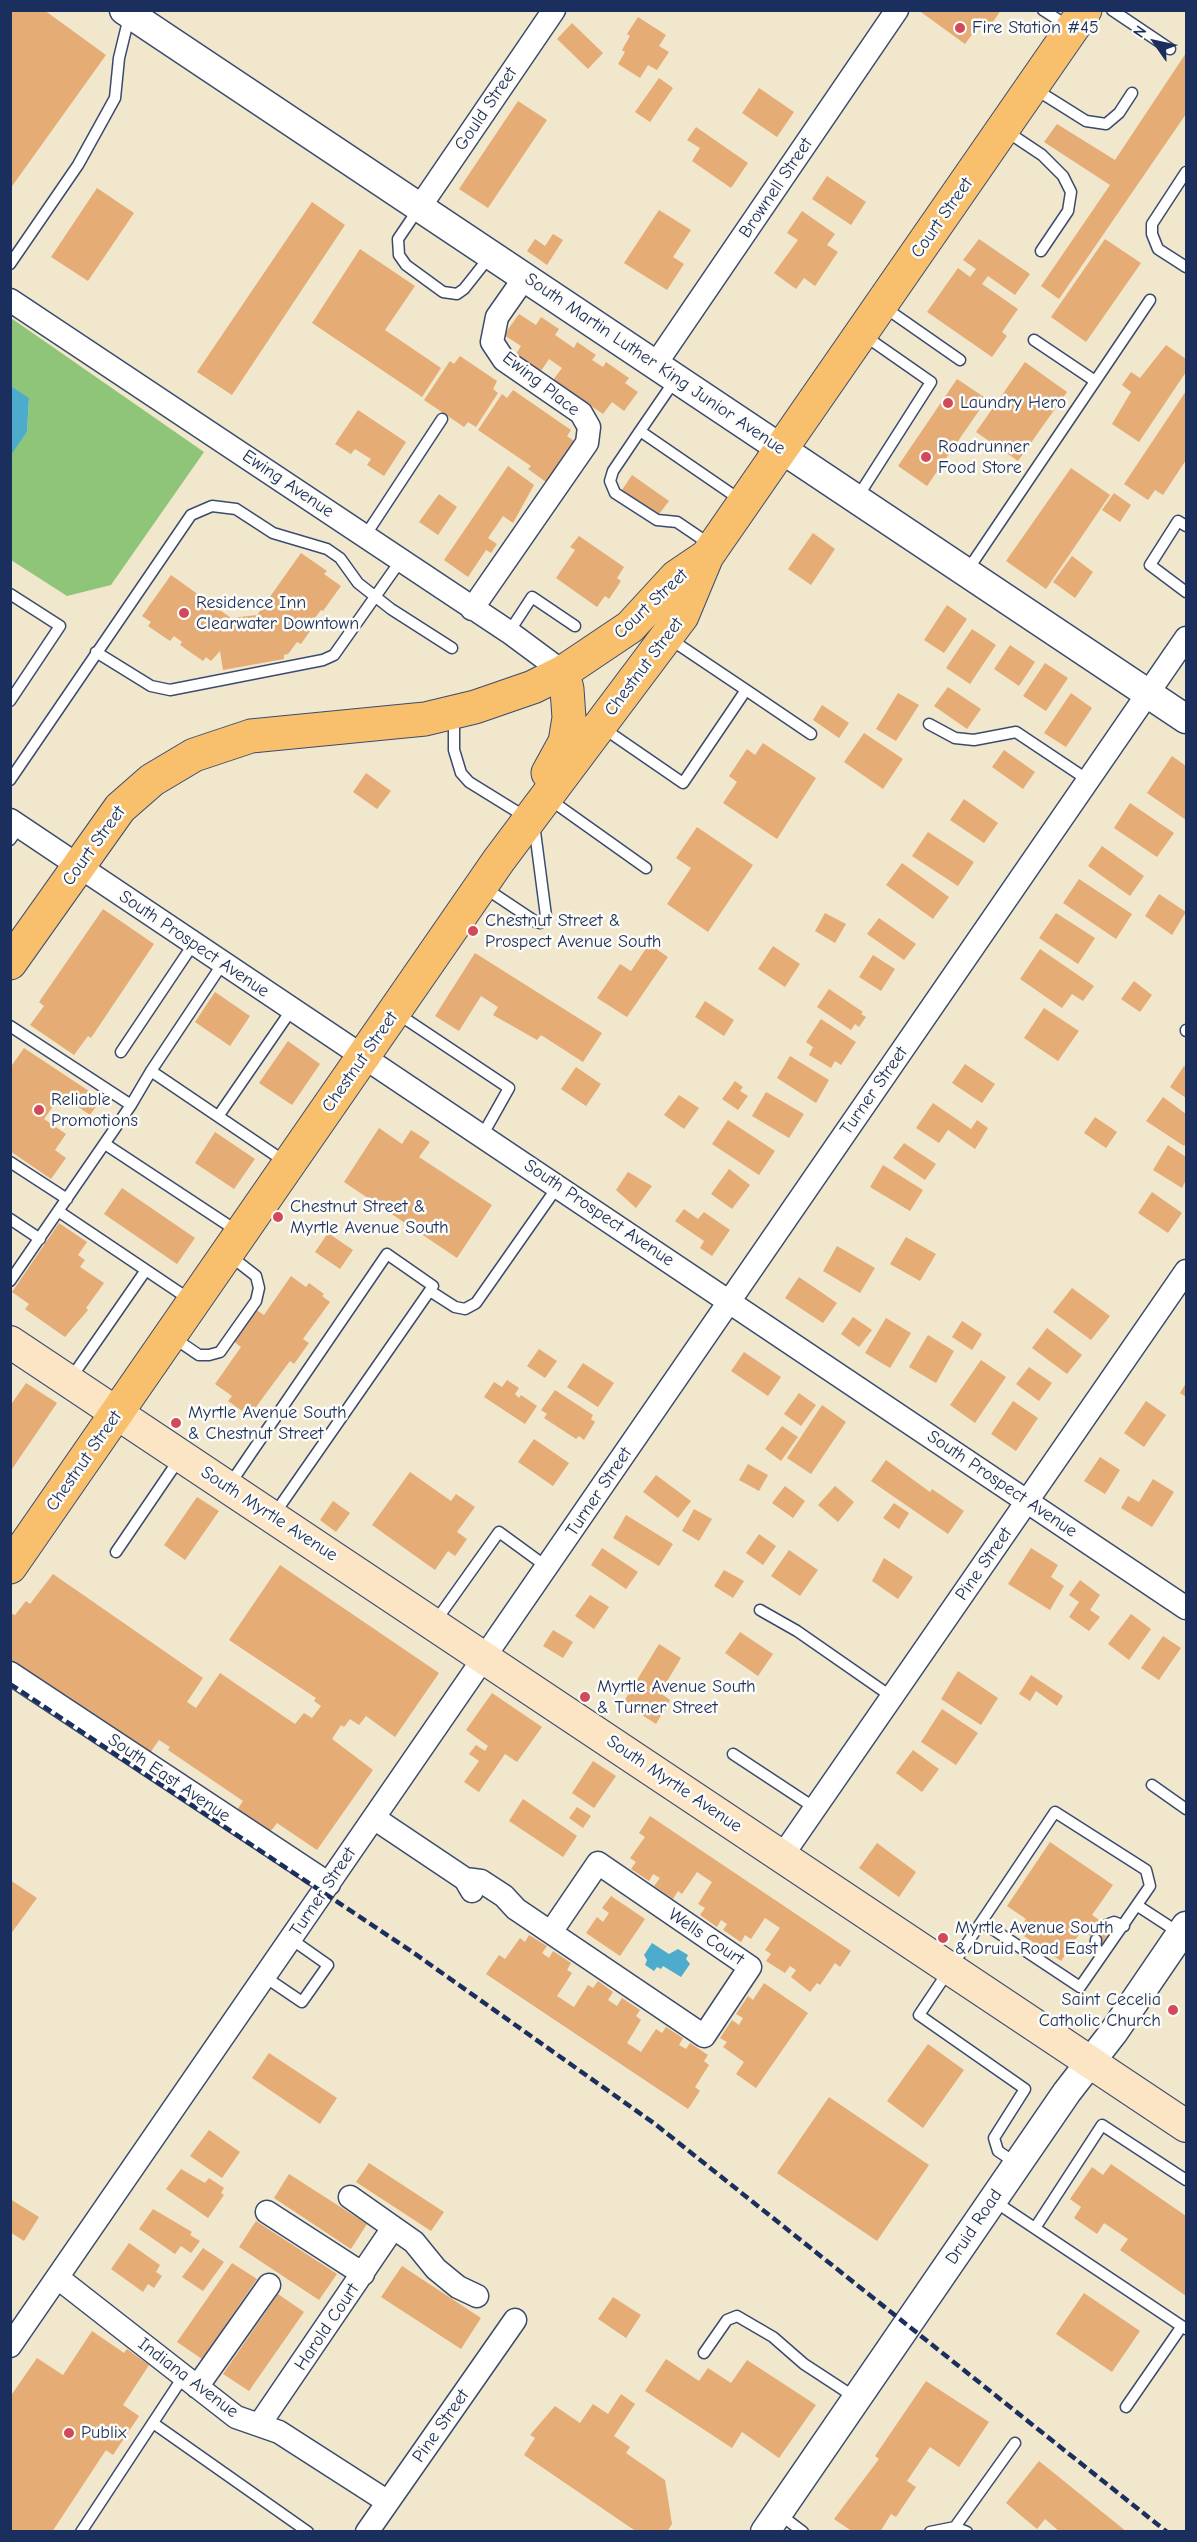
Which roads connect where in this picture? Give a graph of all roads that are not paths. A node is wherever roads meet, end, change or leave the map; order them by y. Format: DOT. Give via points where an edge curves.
graph roads {
  1 [pos="554,10"];
  2 [pos="897,10"];
  3 [pos="1043,10"];
  4 [pos="1112,10"];
  5 [pos="127,12"];
  6 [pos="1079,20"];
  7 [pos="1170,49"];
  8 [pos="1032,87"];
  9 [pos="1132,93"];
  10 [pos="1004,129"];
  11 [pos="1186,172"];
  12 [pos="419,207"];
  13 [pos="1041,251"];
  14 [pos="491,255"];
  15 [pos="10,264"];
  16 [pos="1186,267"];
  17 [pos="525,277"];
  18 [pos="10,300"];
  19 [pos="1150,300"];
  20 [pos="881,305"];
  21 [pos="862,334"];
  22 [pos="1034,340"];
  23 [pos="960,360"];
  24 [pos="665,372"];
  25 [pos="1095,381"];
  26 [pos="442,419"];
  27 [pos="640,431"];
  28 [pos="782,448"];
  29 [pos="857,498"];
  30 [pos="745,503"];
  31 [pos="1186,526"];
  32 [pos="365,536"];
  33 [pos="710,552"];
  34 [pos="401,560"];
  35 [pos="966,571"];
  36 [pos="1186,592"];
  37 [pos="10,594"];
  38 [pos="375,596"];
  39 [pos="472,609"];
  40 [pos="575,626"];
  41 [pos="509,632"];
  42 [pos="667,637"];
  43 [pos="1186,638"];
  44 [pos="452,648"];
  45 [pos="96,652"];
  46 [pos="562,672"];
  47 [pos="746,690"];
  48 [pos="1148,693"];
  49 [pos="10,701"];
  50 [pos="1186,718"];
  51 [pos="439,721"];
  52 [pos="585,722"];
  53 [pos="929,724"];
  54 [pos="811,734"];
  55 [pos="10,780"];
  56 [pos="1088,780"];
  57 [pos="534,809"];
  58 [pos="14,829"];
  59 [pos="78,866"];
  60 [pos="646,868"];
  61 [pos="491,873"];
  62 [pos="194,943"];
  63 [pos="10,963"];
  64 [pos="224,963"];
  65 [pos="292,1009"];
  66 [pos="395,1012"];
  67 [pos="10,1026"];
  68 [pos="121,1052"];
  69 [pos="363,1058"];
  70 [pos="151,1071"];
  71 [pos="131,1105"];
  72 [pos="219,1115"];
  73 [pos="482,1136"];
  74 [pos="105,1144"];
  75 [pos="10,1162"];
  76 [pos="289,1165"];
  77 [pos="558,1186"];
  78 [pos="67,1199"];
  79 [pos="58,1211"];
  80 [pos="10,1219"];
  81 [pos="40,1239"];
  82 [pos="235,1244"];
  83 [pos="146,1270"];
  84 [pos="1186,1271"];
  85 [pos="10,1281"];
  86 [pos="430,1292"];
  87 [pos="729,1301"];
  88 [pos="194,1303"];
  89 [pos="171,1337"];
  90 [pos="10,1342"];
  91 [pos="68,1382"];
  92 [pos="116,1414"];
  93 [pos="181,1456"];
  94 [pos="228,1486"];
  95 [pos="1028,1502"];
  96 [pos="272,1516"];
  97 [pos="116,1552"];
  98 [pos="11,1567"];
  99 [pos="548,1567"];
  100 [pos="1186,1608"];
  101 [pos="760,1610"];
  102 [pos="434,1623"];
  103 [pos="486,1658"];
  104 [pos="10,1672"];
  105 [pos="892,1697"];
  106 [pos="733,1754"];
  107 [pos="1152,1785"];
  108 [pos="815,1808"];
  109 [pos="1186,1809"];
  110 [pos="374,1818"];
  111 [pos="782,1856"];
  112 [pos="328,1884"];
  113 [pos="1138,1906"];
  114 [pos="982,1922"];
  115 [pos="1106,1925"];
  116 [pos="1124,1926"];
  117 [pos="1184,1930"];
  118 [pos="551,1932"];
  119 [pos="291,1939"];
  120 [pos="1096,1940"];
  121 [pos="1103,1954"];
  122 [pos="950,1969"];
  123 [pos="265,1977"];
  124 [pos="1091,2062"];
  125 [pos="1186,2126"];
  126 [pos="1017,2164"];
  127 [pos="1186,2180"];
  128 [pos="350,2197"];
  129 [pos="992,2200"];
  130 [pos="267,2212"];
  131 [pos="393,2228"];
  132 [pos="1035,2228"];
  133 [pos="363,2274"];
  134 [pos="58,2278"];
  135 [pos="270,2285"];
  136 [pos="477,2296"];
  137 [pos="515,2320"];
  138 [pos="1184,2327"];
  139 [pos="10,2346"];
  140 [pos="704,2353"];
  141 [pos="190,2382"];
  142 [pos="856,2398"];
  143 [pos="1126,2407"];
  144 [pos="153,2423"];
  145 [pos="259,2425"];
  146 [pos="1016,2443"];
  147 [pos="388,2502"];
  148 [pos="771,2522"];
  149 [pos="955,2527"];
  150 [pos="309,2531"];
  151 [pos="81,2532"];
  152 [pos="367,2532"];
  153 [pos="803,2532"];
  154 [pos="930,2532"];
  155 [pos="967,2532"];
  1 -- 12 [label="street, Gould Street"];
  2 -- 24 [label="street, Brownell Street"];
  3 -- 6 [label="lane"];
  4 -- 7 [label="lane"];
  5 -- 12 [label="street, South Martin Luther King Junior Avenue"];
  5 -- 15 [label="lane" via="115,98 78,165"];
  6 -- 8 [label="main road, Court Street"];
  8 -- 9 [label="lane" via="1086,122 1106,124"];
  8 -- 10 [label="main road, Court Street"];
  10 -- 13 [label="lane" via="1042,154 1063,176 1071,192 1068,211"];
  10 -- 20 [label="main road, Court Street"];
  11 -- 16 [label="lane" via="1152,224 1158,249"];
  12 -- 14 [label="street, South Martin Luther King Junior Avenue"];
  12 -- 14 [label="lane" via="398,239 399,255 406,265 442,292 457,294 464,289"];
  14 -- 17 [label="street, South Martin Luther King Junior Avenue"];
  17 -- 24 [label="street, South Martin Luther King Junior Avenue"];
  17 -- 39 [label="street, Ewing Place" via="497,317 492,342 504,360 581,413 589,427 586,443"];
  18 -- 32 [label="street, Ewing Avenue"];
  19 -- 25 [label="lane"];
  20 -- 21 [label="main road, Court Street"];
  20 -- 23 [label="lane"];
  21 -- 28 [label="main road, Court Street"];
  21 -- 29 [label="lane" via="931,382"];
  22 -- 25 [label="lane"];
  24 -- 27 [label="lane"];
  24 -- 28 [label="street, South Martin Luther King Junior Avenue"];
  25 -- 35 [label="lane"];
  26 -- 32 [label="lane"];
  27 -- 30 [label="lane"];
  27 -- 33 [label="lane" via="613,471 610,481 615,493 657,520 677,522"];
  28 -- 29 [label="street, South Martin Luther King Junior Avenue"];
  28 -- 30 [label="main road, Court Street"];
  29 -- 35 [label="street, South Martin Luther King Junior Avenue"];
  30 -- 33 [label="main road, Court Street"];
  31 -- 36 [label="lane" via="1178,521 1150,565"];
  32 -- 34 [label="street, Ewing Avenue"];
  33 -- 42 [label="main road, Chestnut Street" via="682,616"];
  33 -- 46 [label="main road, Court Street" via="676,577 630,627"];
  34 -- 38 [label="lane"];
  34 -- 39 [label="street, Ewing Avenue"];
  35 -- 48 [label="street, South Martin Luther King Junior Avenue"];
  37 -- 49 [label="lane" via="60,626"];
  38 -- 44 [label="lane"];
  38 -- 45 [label="lane" via="334,655 323,660 170,690 151,686"];
  38 -- 45 [label="lane" via="327,549 273,533 236,509 212,506 191,515"];
  39 -- 41 [label="street, Ewing Avenue"];
  40 -- 41 [label="lane" via="532,597"];
  41 -- 46 [label="street, Ewing Avenue"];
  42 -- 47 [label="lane"];
  42 -- 52 [label="main road, Chestnut Street"];
  43 -- 48 [label="street, Turner Street"];
  45 -- 55 [label="lane"];
  46 -- 51 [label="main road, Court Street"];
  46 -- 52 [label="main road"];
  47 -- 52 [label="lane" via="683,783"];
  47 -- 54 [label="lane"];
  48 -- 50 [label="street, South Martin Luther King Junior Avenue"];
  48 -- 56 [label="street, Turner Street"];
  51 -- 52 [label="main road" via="493,719 542,706"];
  51 -- 57 [label="lane" via="461,773 469,782"];
  51 -- 59 [label="main road, Court Street" via="251,736 194,755 152,780 127,801"];
  52 -- 57 [label="main road, Chestnut Street"];
  53 -- 56 [label="lane" via="956,738 974,740 1016,732"];
  56 -- 87 [label="street, Turner Street"];
  57 -- 60 [label="lane"];
  57 -- 61 [label="main road, Chestnut Street"];
  57 -- 61 [label="lane" via="546,916 540,923"];
  58 -- 59 [label="street, South Prospect Avenue"];
  59 -- 62 [label="street, South Prospect Avenue"];
  59 -- 63 [label="main road, Court Street"];
  61 -- 66 [label="main road, Chestnut Street"];
  62 -- 64 [label="street, South Prospect Avenue"];
  62 -- 68 [label="lane"];
  64 -- 65 [label="street, South Prospect Avenue"];
  64 -- 70 [label="lane"];
  65 -- 69 [label="street, South Prospect Avenue"];
  65 -- 72 [label="lane"];
  66 -- 69 [label="main road, Chestnut Street"];
  66 -- 73 [label="lane" via="509,1088"];
  67 -- 71 [label="lane"];
  69 -- 73 [label="street, South Prospect Avenue"];
  69 -- 76 [label="main road, Chestnut Street"];
  70 -- 71 [label="lane"];
  70 -- 72 [label="lane"];
  71 -- 74 [label="lane"];
  72 -- 76 [label="lane"];
  73 -- 77 [label="street, South Prospect Avenue"];
  74 -- 78 [label="lane"];
  74 -- 82 [label="lane"];
  75 -- 78 [label="lane"];
  76 -- 82 [label="main road, Chestnut Street"];
  77 -- 86 [label="lane" via="476,1304 465,1309 455,1307"];
  77 -- 87 [label="street, South Prospect Avenue"];
  78 -- 79 [label="lane"];
  79 -- 81 [label="lane"];
  79 -- 83 [label="lane"];
  80 -- 81 [label="lane"];
  81 -- 85 [label="lane"];
  82 -- 88 [label="main road, Chestnut Street"];
  82 -- 89 [label="lane" via="256,1275 256,1301 220,1352 199,1355"];
  83 -- 88 [label="lane"];
  83 -- 91 [label="lane"];
  84 -- 95 [label="street, Pine Street"];
  86 -- 94 [label="lane" via="433,1286 387,1254"];
  86 -- 96 [label="lane"];
  87 -- 95 [label="street, South Prospect Avenue"];
  87 -- 99 [label="street, Turner Street"];
  88 -- 89 [label="main road, Chestnut Street"];
  89 -- 92 [label="main road, Chestnut Street"];
  90 -- 91 [label="main road, South Myrtle Avenue"];
  91 -- 92 [label="main road, South Myrtle Avenue"];
  92 -- 93 [label="main road, South Myrtle Avenue"];
  92 -- 98 [label="main road, Chestnut Street"];
  93 -- 94 [label="main road, South Myrtle Avenue"];
  93 -- 97 [label="lane"];
  94 -- 96 [label="main road, South Myrtle Avenue"];
  95 -- 100 [label="street, South Prospect Avenue"];
  95 -- 105 [label="street, Pine Street"];
  96 -- 102 [label="main road, South Myrtle Avenue"];
  99 -- 102 [label="lane" via="499,1532"];
  99 -- 103 [label="street, Turner Street"];
  101 -- 105 [label="lane"];
  102 -- 103 [label="main road, South Myrtle Avenue"];
  103 -- 110 [label="street, Turner Street"];
  103 -- 111 [label="main road, South Myrtle Avenue"];
  104 -- 112 [label="street, South East Avenue"];
  105 -- 108 [label="street, Pine Street"];
  106 -- 108 [label="lane"];
  107 -- 109 [label="lane"];
  108 -- 111 [label="street, Pine Street"];
  110 -- 112 [label="street, Turner Street"];
  110 -- 118 [label="street, Wells Court" via="465,1879 481,1881"];
  111 -- 122 [label="main road, South Myrtle Avenue"];
  112 -- 119 [label="street, Turner Street"];
  113 -- 114 [label="lane" via="1150,1886 1146,1870 1055,1812"];
  113 -- 116 [label="lane"];
  113 -- 117 [label="lane"];
  114 -- 121 [label="lane" via="1080,1987"];
  114 -- 122 [label="lane"];
  115 -- 116 [label="lane" via="1114,1922"];
  116 -- 121 [label="lane"];
  117 -- 124 [label="street, Druid Road"];
  118 -- 118 [label="street, Wells Court" via="704,2036 750,1967 598,1863"];
  119 -- 123 [label="street, Turner Street"];
  119 -- 123 [label="lane" via="328,1965 302,2002"];
  120 -- 121 [label="lane" via="1095,1948"];
  122 -- 124 [label="main road, South Myrtle Avenue"];
  122 -- 126 [label="lane" via="919,2015 1025,2089 994,2138 998,2151"];
  123 -- 134 [label="street, Turner Street"];
  124 -- 125 [label="main road, South Myrtle Avenue"];
  124 -- 126 [label="street, Druid Road"];
  126 -- 129 [label="street, Druid Road"];
  127 -- 132 [label="lane" via="1102,2125"];
  128 -- 131 [label="street"];
  129 -- 132 [label="lane"];
  129 -- 142 [label="street, Druid Road"];
  130 -- 133 [label="street"];
  131 -- 133 [label="street, Harold Court"];
  131 -- 136 [label="street" via="414,2242 436,2269 458,2287"];
  132 -- 138 [label="lane"];
  133 -- 145 [label="street, Harold Court"];
  134 -- 139 [label="street, Turner Street"];
  134 -- 141 [label="street, Indiana Avenue"];
  135 -- 141 [label="street"];
  137 -- 147 [label="street, Pine Street"];
  138 -- 143 [label="lane"];
  140 -- 142 [label="lane" via="727,2320 737,2316 773,2337 804,2364"];
  141 -- 144 [label="lane"];
  141 -- 145 [label="street, Indiana Avenue" via="236,2417"];
  142 -- 148 [label="street, Druid Road"];
  144 -- 150 [label="lane"];
  144 -- 151 [label="lane"];
  145 -- 147 [label="street, Indiana Avenue" via="279,2432"];
  146 -- 149 [label="lane"];
  147 -- 152 [label="street, Pine Street"];
  148 -- 153 [label="lane"];
  149 -- 154 [label="lane"];
  149 -- 155 [label="lane"];
}
